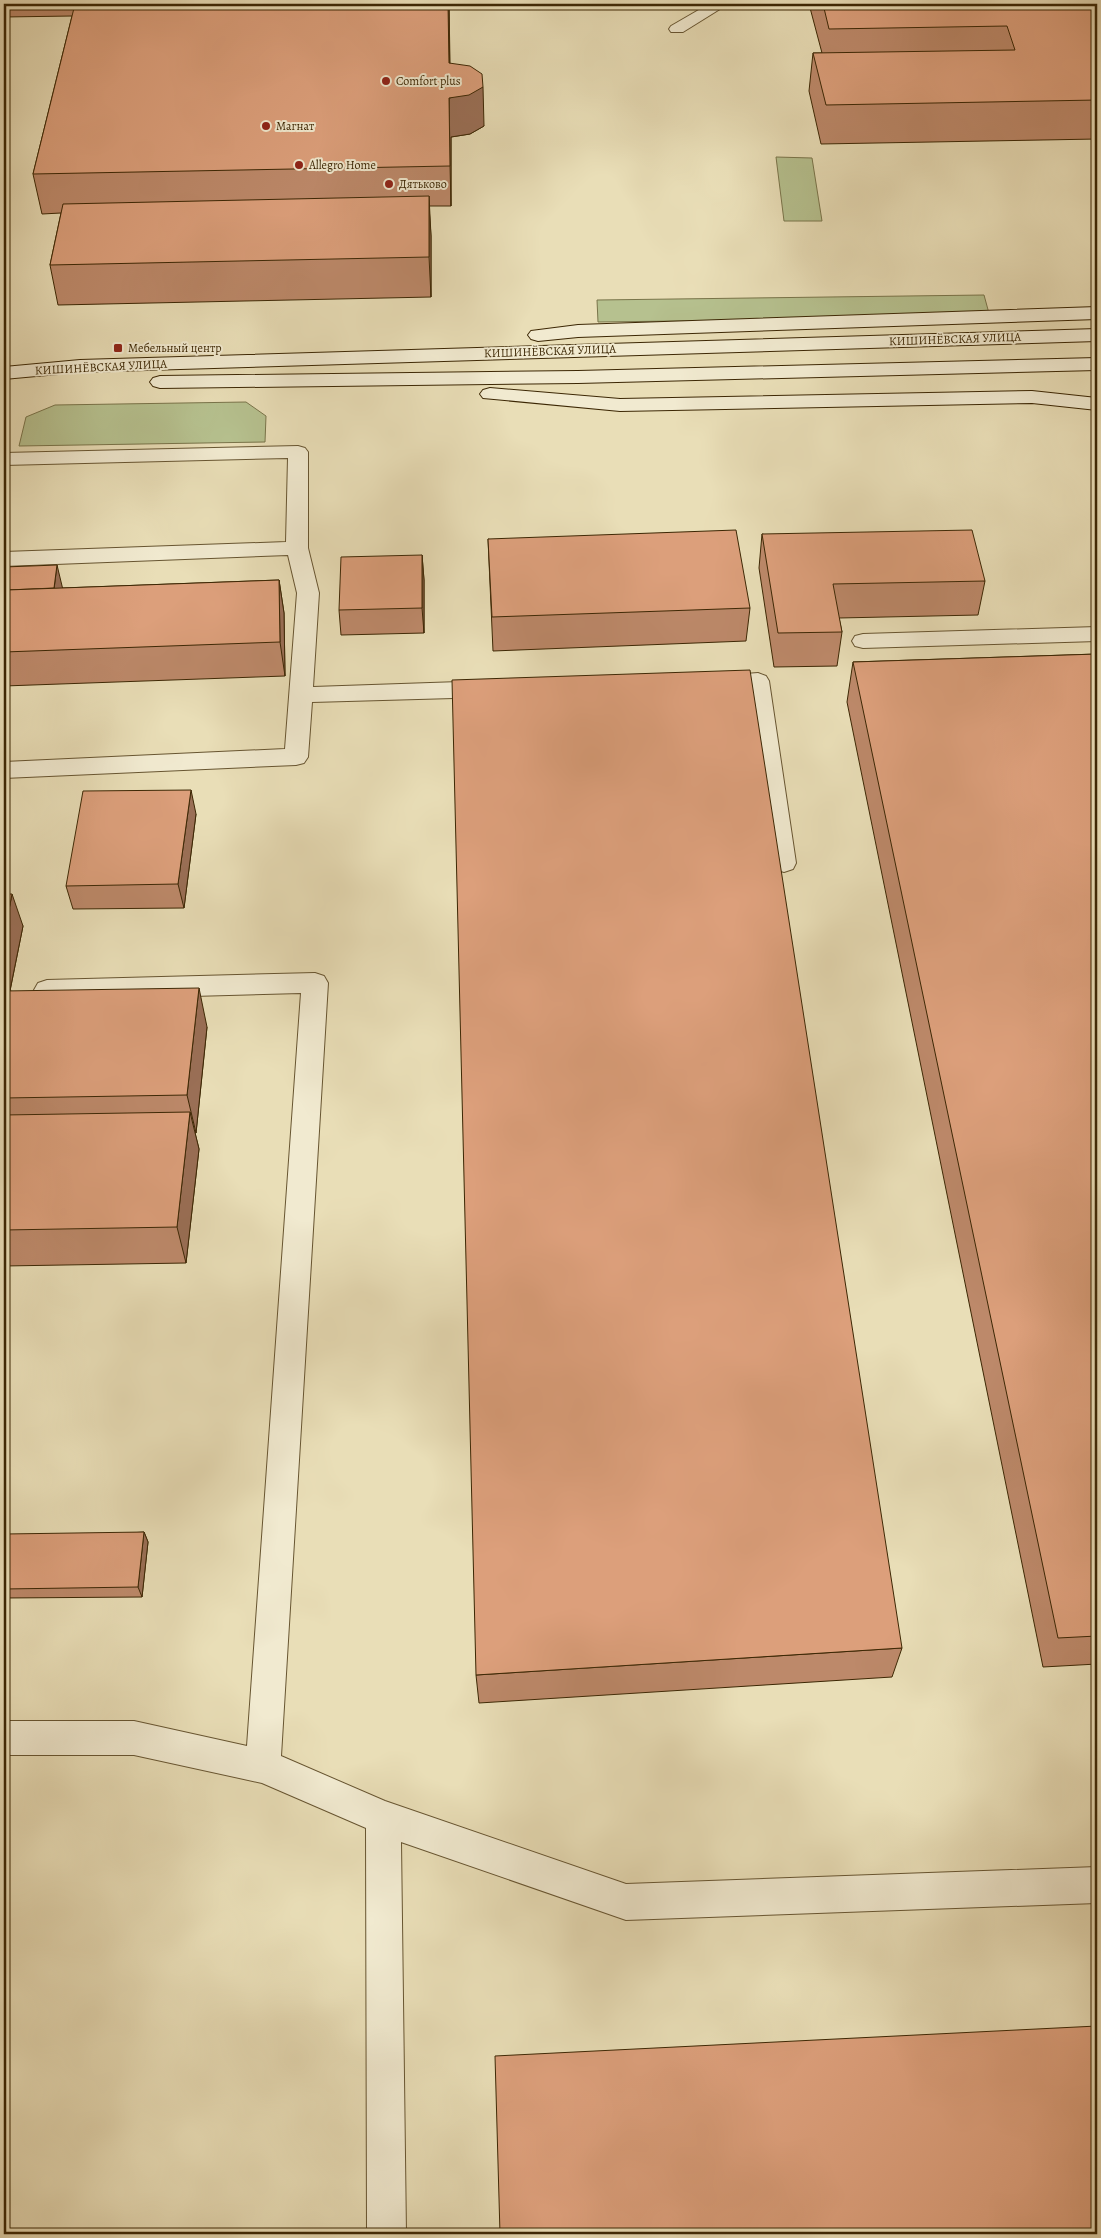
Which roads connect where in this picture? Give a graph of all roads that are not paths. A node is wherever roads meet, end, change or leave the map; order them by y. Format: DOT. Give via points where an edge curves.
graph roads {
  1 [pos="720,4"];
  2 [pos="677,28"];
  3 [pos="1097,313"];
  4 [pos="1097,335"];
  5 [pos="323,358"];
  6 [pos="1097,364"];
  7 [pos="4,372"];
  8 [pos="4,379"];
  9 [pos="320,380"];
  10 [pos="1097,404"];
  11 [pos="4,459"];
  12 [pos="297,548"];
  13 [pos="4,559"];
  14 [pos="1097,634"];
  15 [pos="863,641"];
  16 [pos="689,683"];
  17 [pos="509,688"];
  18 [pos="300,695"];
  19 [pos="4,770"];
  20 [pos="784,863"];
  21 [pos="47,990"];
  22 [pos="4,1738"];
  23 [pos="263,1766"];
  24 [pos="383,1818"];
  25 [pos="1097,1886"];
  26 [pos="387,2234"];
  1 -- 2 [label="street"];
  3 -- 5 [label="street" via="578,331"];
  4 -- 5 [label="street, КИШИНЁВСКАЯ УЛИЦА"];
  5 -- 7 [label="street, КИШИНЁВСКАЯ УЛИЦА" via="80,366"];
  6 -- 9 [label="street, КИШИНЁВСКАЯ УЛИЦА"];
  8 -- 9 [label="street, КИШИНЁВСКАЯ УЛИЦА" via="77,382"];
  9 -- 10 [label="street" via="620,405 1032,397"];
  11 -- 12 [label="street" via="298,452"];
  12 -- 13 [label="street"];
  12 -- 18 [label="street" via="308,593"];
  14 -- 15 [label="street"];
  16 -- 20 [label="street" via="758,681"];
  17 -- 18 [label="street"];
  18 -- 19 [label="street" via="296,757"];
  21 -- 23 [label="street" via="315,983"];
  22 -- 23 [label="street" via="134,1738"];
  23 -- 24 [label="street"];
  24 -- 25 [label="street" via="626,1902"];
  24 -- 26 [label="street"];
}
